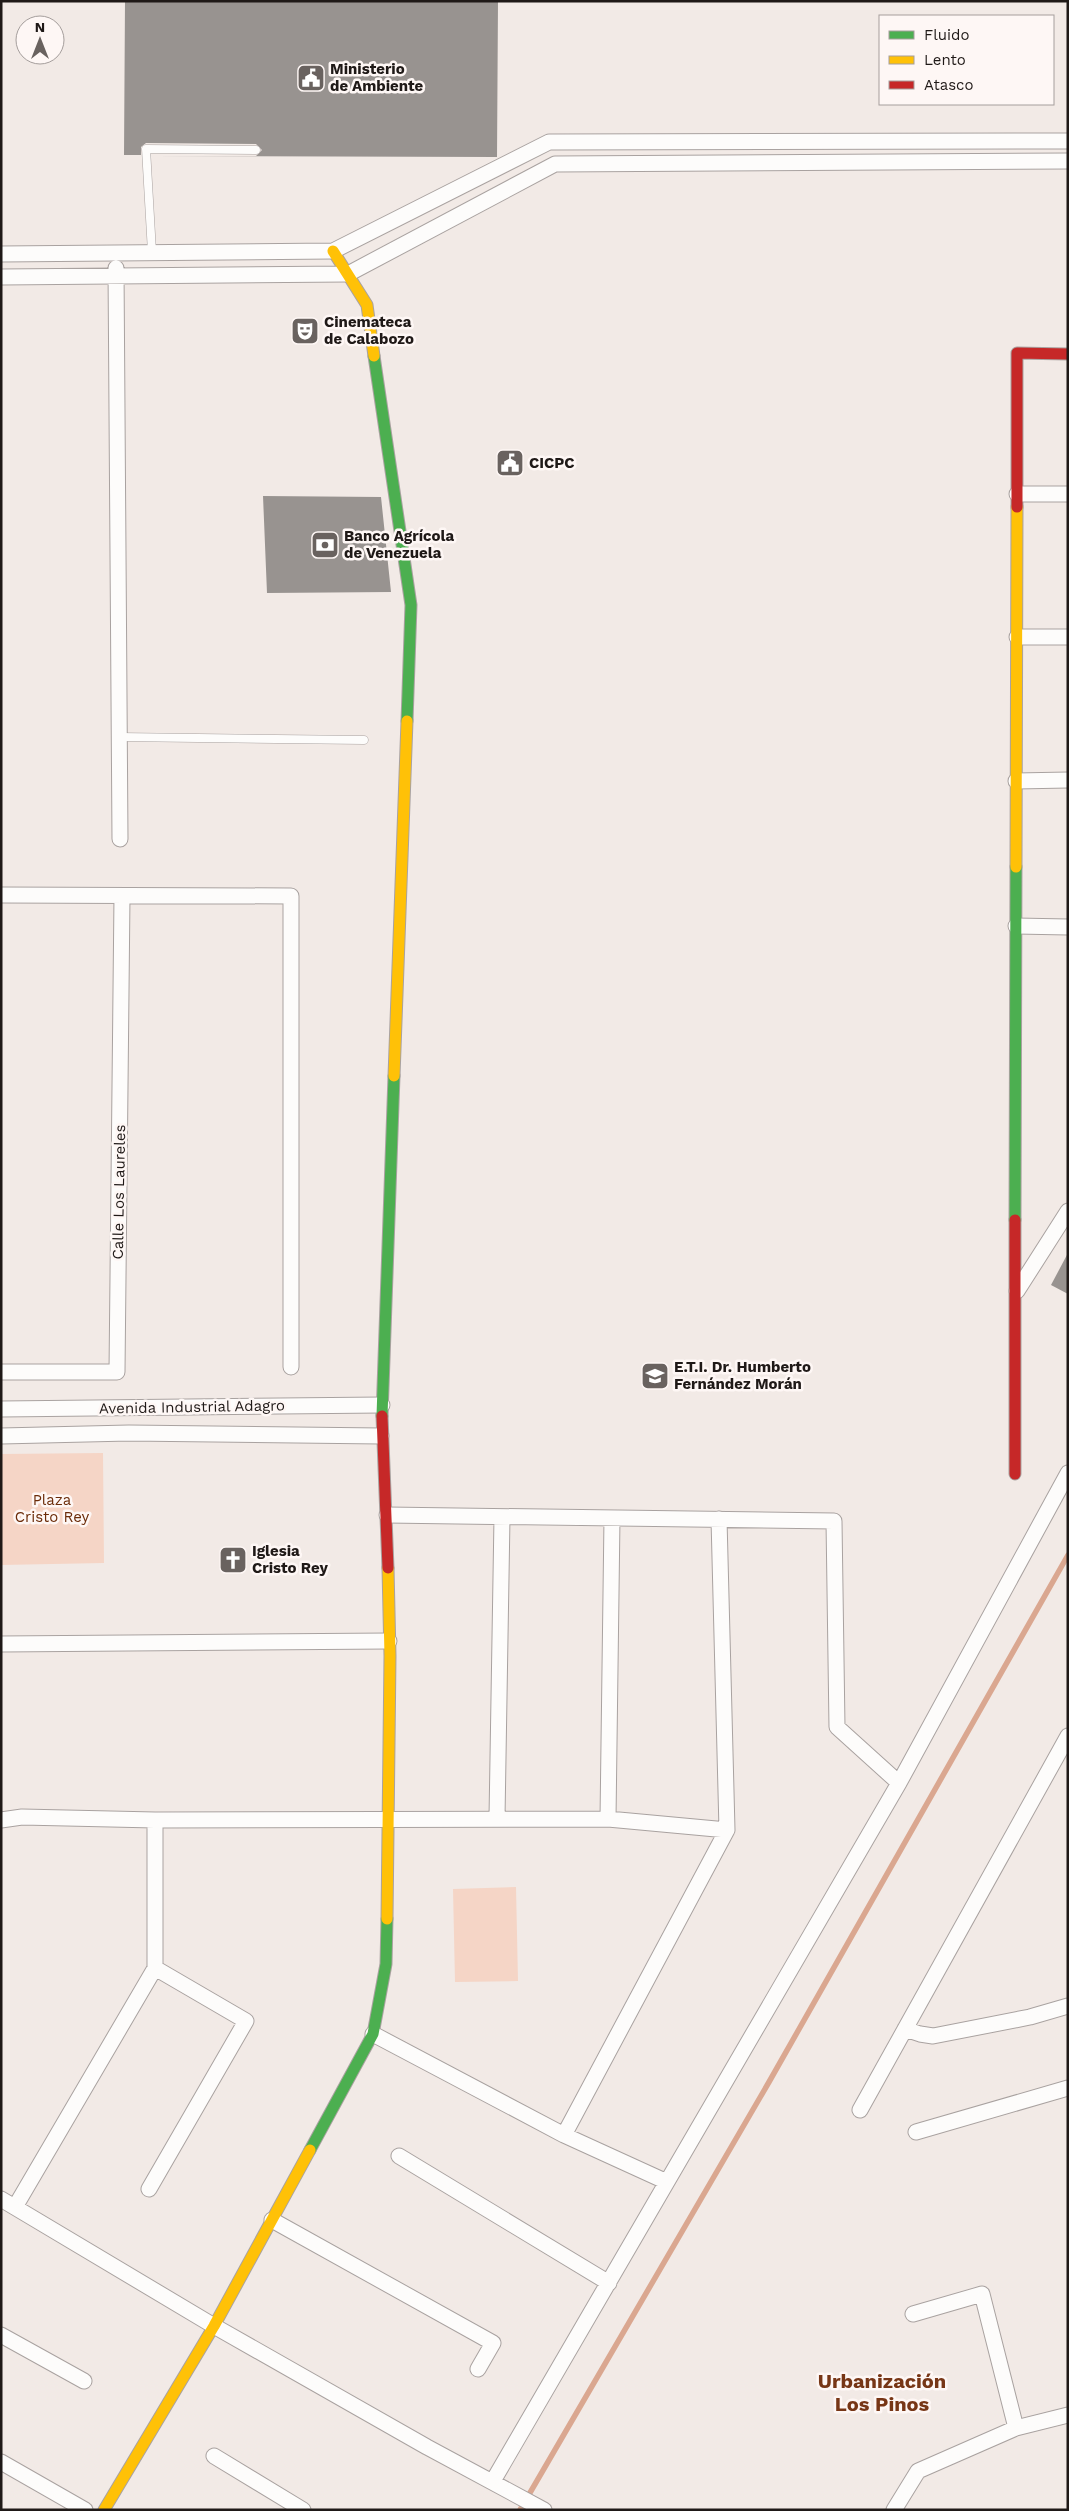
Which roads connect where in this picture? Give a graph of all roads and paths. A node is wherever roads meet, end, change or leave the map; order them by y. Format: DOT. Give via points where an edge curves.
graph roads {
  1 [pos="1068,141"];
  2 [pos="256,150"];
  3 [pos="1068,162"];
  4 [pos="333,251"];
  5 [pos="152,252"];
  6 [pos="1,254"];
  7 [pos="116,254"];
  8 [pos="348,274"];
  9 [pos="116,276"];
  10 [pos="1,277"];
  11 [pos="1068,354"];
  12 [pos="1016,494"];
  13 [pos="1068,494"];
  14 [pos="1016,637"];
  15 [pos="1068,637"];
  16 [pos="119,737"];
  17 [pos="364,740"];
  18 [pos="1016,780"];
  19 [pos="1068,780"];
  20 [pos="120,839"];
  21 [pos="1,895"];
  22 [pos="122,896"];
  23 [pos="1016,926"];
  24 [pos="1068,927"];
  25 [pos="1068,1211"];
  26 [pos="1017,1291"];
  27 [pos="291,1367"];
  28 [pos="1,1372"];
  29 [pos="382,1405"];
  30 [pos="1,1409"];
  31 [pos="1,1436"];
  32 [pos="381,1436"];
  33 [pos="1015,1474"];
  34 [pos="1068,1474"];
  35 [pos="387,1515"];
  36 [pos="502,1517"];
  37 [pos="612,1518"];
  38 [pos="719,1519"];
  39 [pos="389,1641"];
  40 [pos="1,1644"];
  41 [pos="1068,1736"];
  42 [pos="899,1783"];
  43 [pos="498,1818"];
  44 [pos="388,1819"];
  45 [pos="608,1819"];
  46 [pos="1,1820"];
  47 [pos="155,1820"];
  48 [pos="727,1830"];
  49 [pos="155,1968"];
  50 [pos="1068,2006"];
  51 [pos="905,2029"];
  52 [pos="373,2034"];
  53 [pos="1068,2088"];
  54 [pos="860,2110"];
  55 [pos="916,2132"];
  56 [pos="564,2135"];
  57 [pos="399,2156"];
  58 [pos="667,2182"];
  59 [pos="149,2189"];
  60 [pos="8,2203"];
  61 [pos="272,2220"];
  62 [pos="609,2283"];
  63 [pos="913,2314"];
  64 [pos="214,2326"];
  65 [pos="1,2335"];
  66 [pos="478,2369"];
  67 [pos="84,2381"];
  68 [pos="1068,2415"];
  69 [pos="1016,2428"];
  70 [pos="214,2456"];
  71 [pos="1,2462"];
  72 [pos="493,2481"];
  73 [pos="539,2509"];
  74 [pos="85,2510"];
  75 [pos="104,2510"];
  76 [pos="302,2510"];
  77 [pos="894,2510"];
  1 -- 4 [label="street" via="549,142"];
  2 -- 5 [label="lane" via="146,150"];
  3 -- 8 [label="street" via="555,164"];
  4 -- 5 [label="street"];
  4 -- 8 [label="street"];
  5 -- 7 [label="street"];
  6 -- 7 [label="street"];
  7 -- 9 [label="street"];
  8 -- 9 [label="street"];
  8 -- 29 [label="street" via="367,304 411,605"];
  9 -- 10 [label="street"];
  9 -- 16 [label="street"];
  11 -- 12 [label="street" via="1017,353"];
  12 -- 13 [label="street"];
  12 -- 14 [label="street"];
  14 -- 15 [label="street"];
  14 -- 18 [label="street"];
  16 -- 17 [label="lane"];
  16 -- 20 [label="street"];
  18 -- 19 [label="street"];
  18 -- 23 [label="street"];
  21 -- 22 [label="street"];
  22 -- 27 [label="street" via="291,896"];
  22 -- 28 [label="street, Calle Los Laureles" via="117,1372"];
  23 -- 24 [label="street"];
  23 -- 26 [label="street"];
  25 -- 26 [label="street"];
  26 -- 33 [label="street"];
  29 -- 30 [label="street, Avenida Industrial Adagro"];
  29 -- 32 [label="street"];
  31 -- 32 [label="street, Avenida Industrial Adagro" via="128,1433"];
  32 -- 35 [label="street"];
  34 -- 42 [label="street"];
  35 -- 36 [label="street"];
  35 -- 39 [label="street"];
  36 -- 37 [label="street"];
  36 -- 43 [label="street"];
  37 -- 38 [label="street"];
  37 -- 45 [label="street"];
  38 -- 42 [label="street" via="834,1521 837,1727"];
  38 -- 48 [label="street"];
  39 -- 40 [label="street"];
  39 -- 44 [label="street"];
  41 -- 51 [label="street"];
  42 -- 58 [label="street"];
  43 -- 44 [label="street"];
  43 -- 45 [label="street"];
  44 -- 47 [label="street"];
  44 -- 52 [label="street" via="386,1964"];
  45 -- 48 [label="street"];
  46 -- 47 [label="street" via="22,1817"];
  47 -- 49 [label="street"];
  48 -- 56 [label="street"];
  49 -- 59 [label="street" via="246,2021"];
  49 -- 60 [label="street"];
  50 -- 51 [label="street" via="1030,2017 932,2036"];
  51 -- 54 [label="street"];
  52 -- 56 [label="street"];
  52 -- 61 [label="street"];
  53 -- 55 [label="street"];
  56 -- 58 [label="street"];
  57 -- 62 [label="street"];
  58 -- 62 [label="street"];
  60 -- 64 [label="street"];
  61 -- 64 [label="street"];
  61 -- 66 [label="street" via="493,2344"];
  62 -- 72 [label="street"];
  63 -- 69 [label="street" via="982,2294"];
  64 -- 72 [label="street"];
  64 -- 75 [label="street"];
  65 -- 67 [label="street"];
  68 -- 69 [label="street"];
  69 -- 77 [label="street" via="918,2472"];
  70 -- 76 [label="street"];
  71 -- 74 [label="street"];
  72 -- 73 [label="street"];
}
